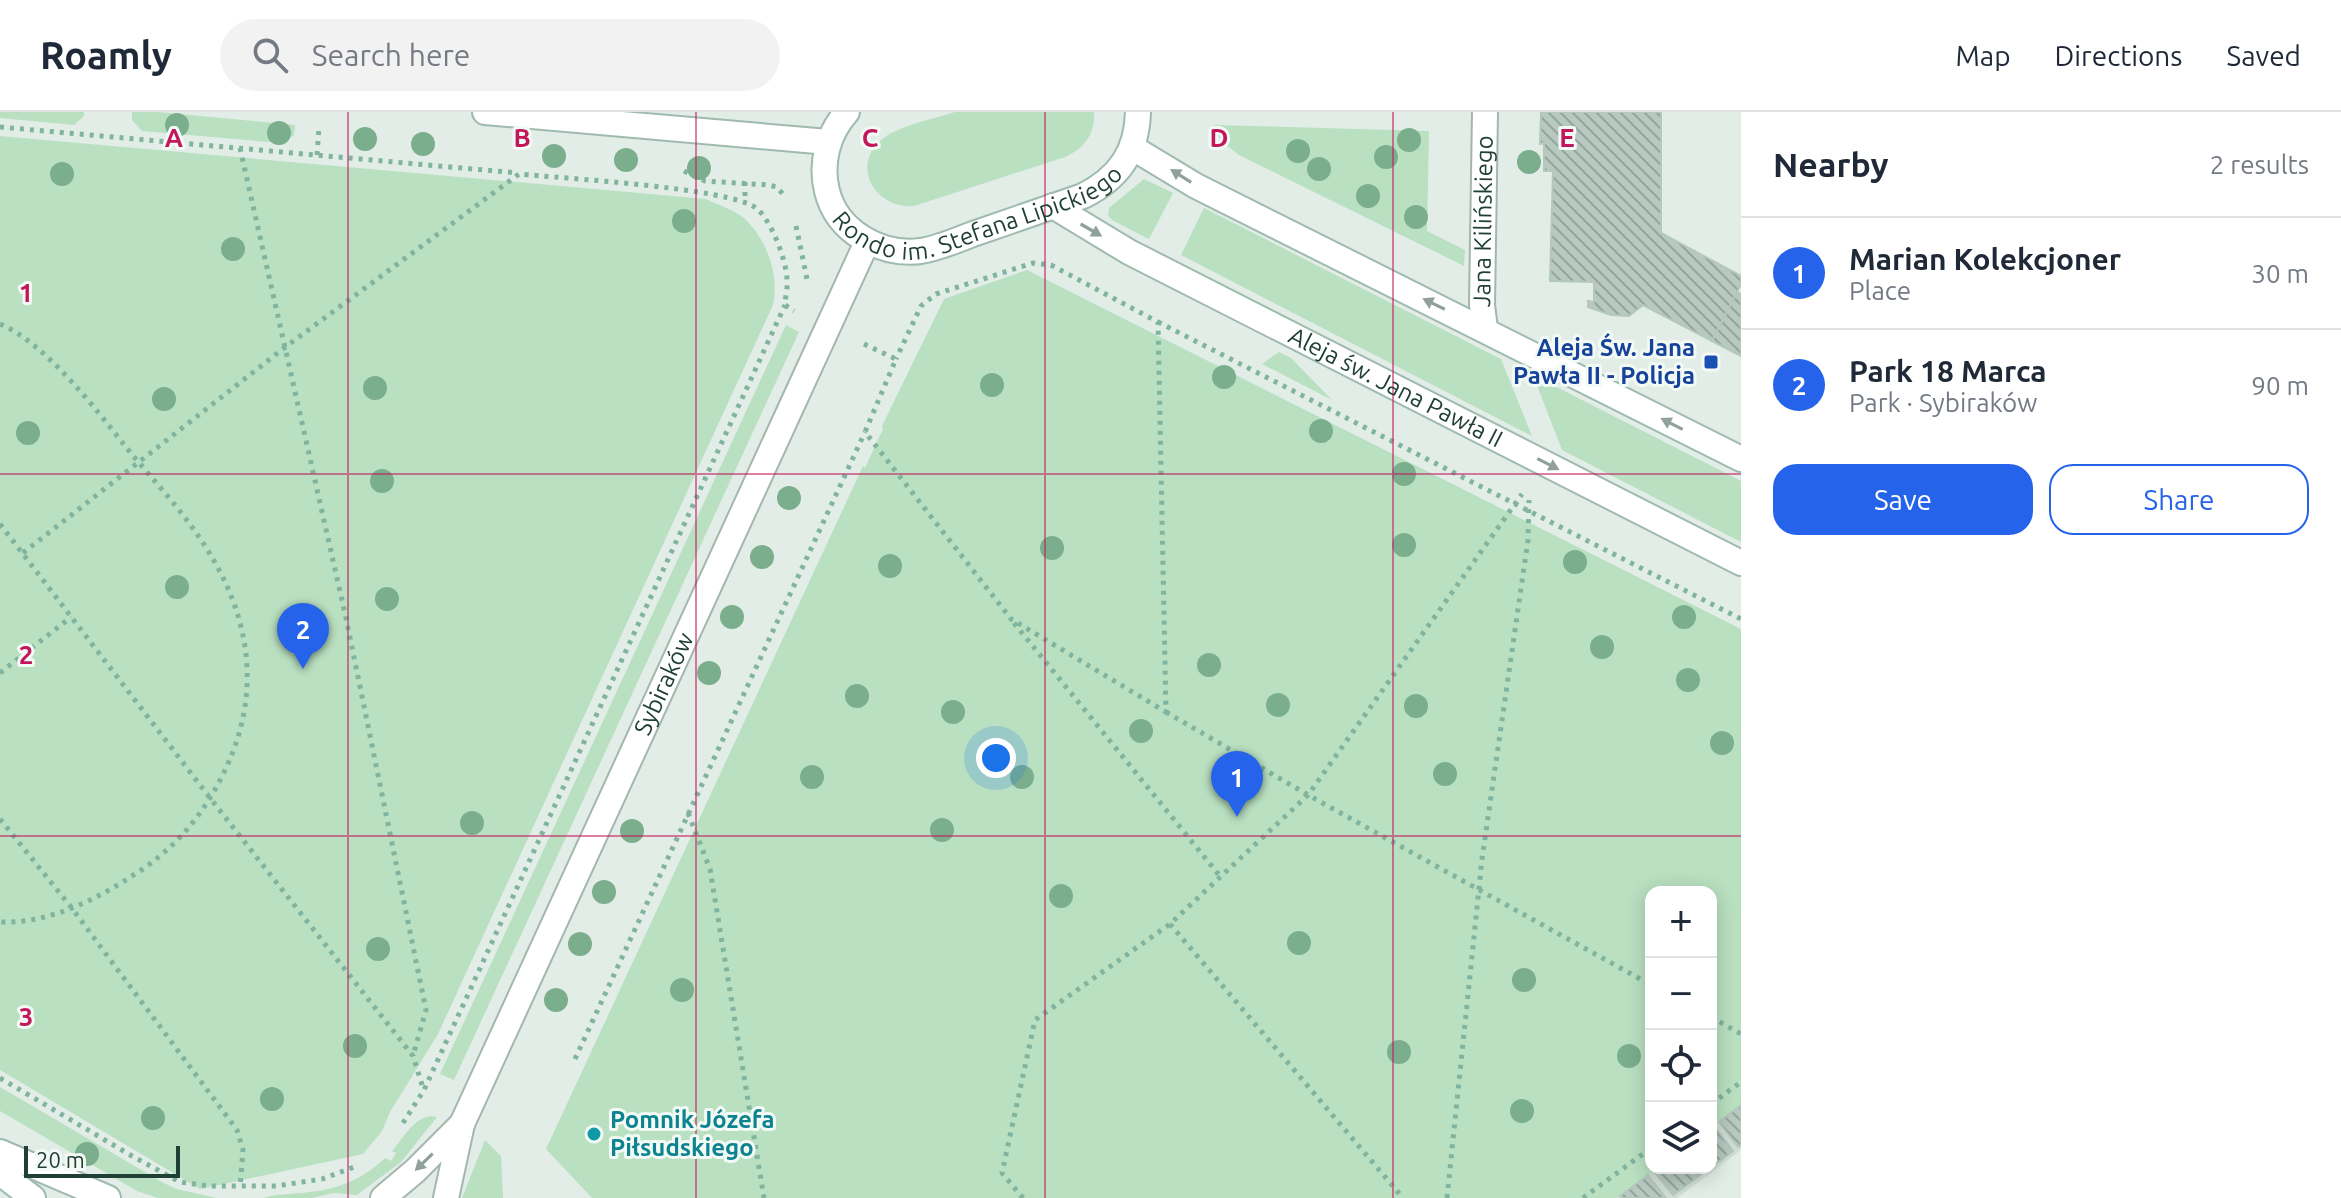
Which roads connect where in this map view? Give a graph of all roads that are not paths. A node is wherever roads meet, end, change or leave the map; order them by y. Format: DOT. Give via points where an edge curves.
graph roads {
  1 [pos="485,112"];
  2 [pos="847,112"];
  3 [pos="1138,112"];
  4 [pos="1485,112"];
  5 [pos="828,142"];
  6 [pos="1133,148"];
  7 [pos="1053,206"];
  8 [pos="867,242"];
  9 [pos="1485,329"];
  10 [pos="1741,459"];
  11 [pos="1741,563"];
  12 [pos="462,1124"];
  13 [pos="0,1152"];
  14 [pos="7,1178"];
  15 [pos="33,1198"];
  16 [pos="43,1198"];
  17 [pos="108,1198"];
  18 [pos="383,1198"];
  19 [pos="446,1198"];
  1 -- 5 [label="street"];
  2 -- 5 [label="street, Rondo im. Stefana Lipickiego"];
  3 -- 6 [label="street, Rondo im. Stefana Lipickiego"];
  4 -- 9 [label="street, Jana Kilińskiego"];
  5 -- 8 [label="street, Rondo im. Stefana Lipickiego" via="827,193 847,227"];
  6 -- 7 [label="street, Rondo im. Stefana Lipickiego" via="1102,187"];
  9 -- 6 [label="street, one-way" via="1196,186"];
  7 -- 8 [label="street, Rondo im. Stefana Lipickiego" via="922,251 897,251"];
  7 -- 11 [label="street, Aleja św. Jana Pawła II, one-way" via="1129,252"];
  8 -- 12 [label="street, Sybiraków"];
  10 -- 9 [label="street, one-way"];
  12 -- 18 [label="street, Sybiraków, one-way"];
  12 -- 19 [label="street, Sybiraków"];
  13 -- 17 [label="street"];
  14 -- 15 [label="street"];
  14 -- 16 [label="street"];
}
